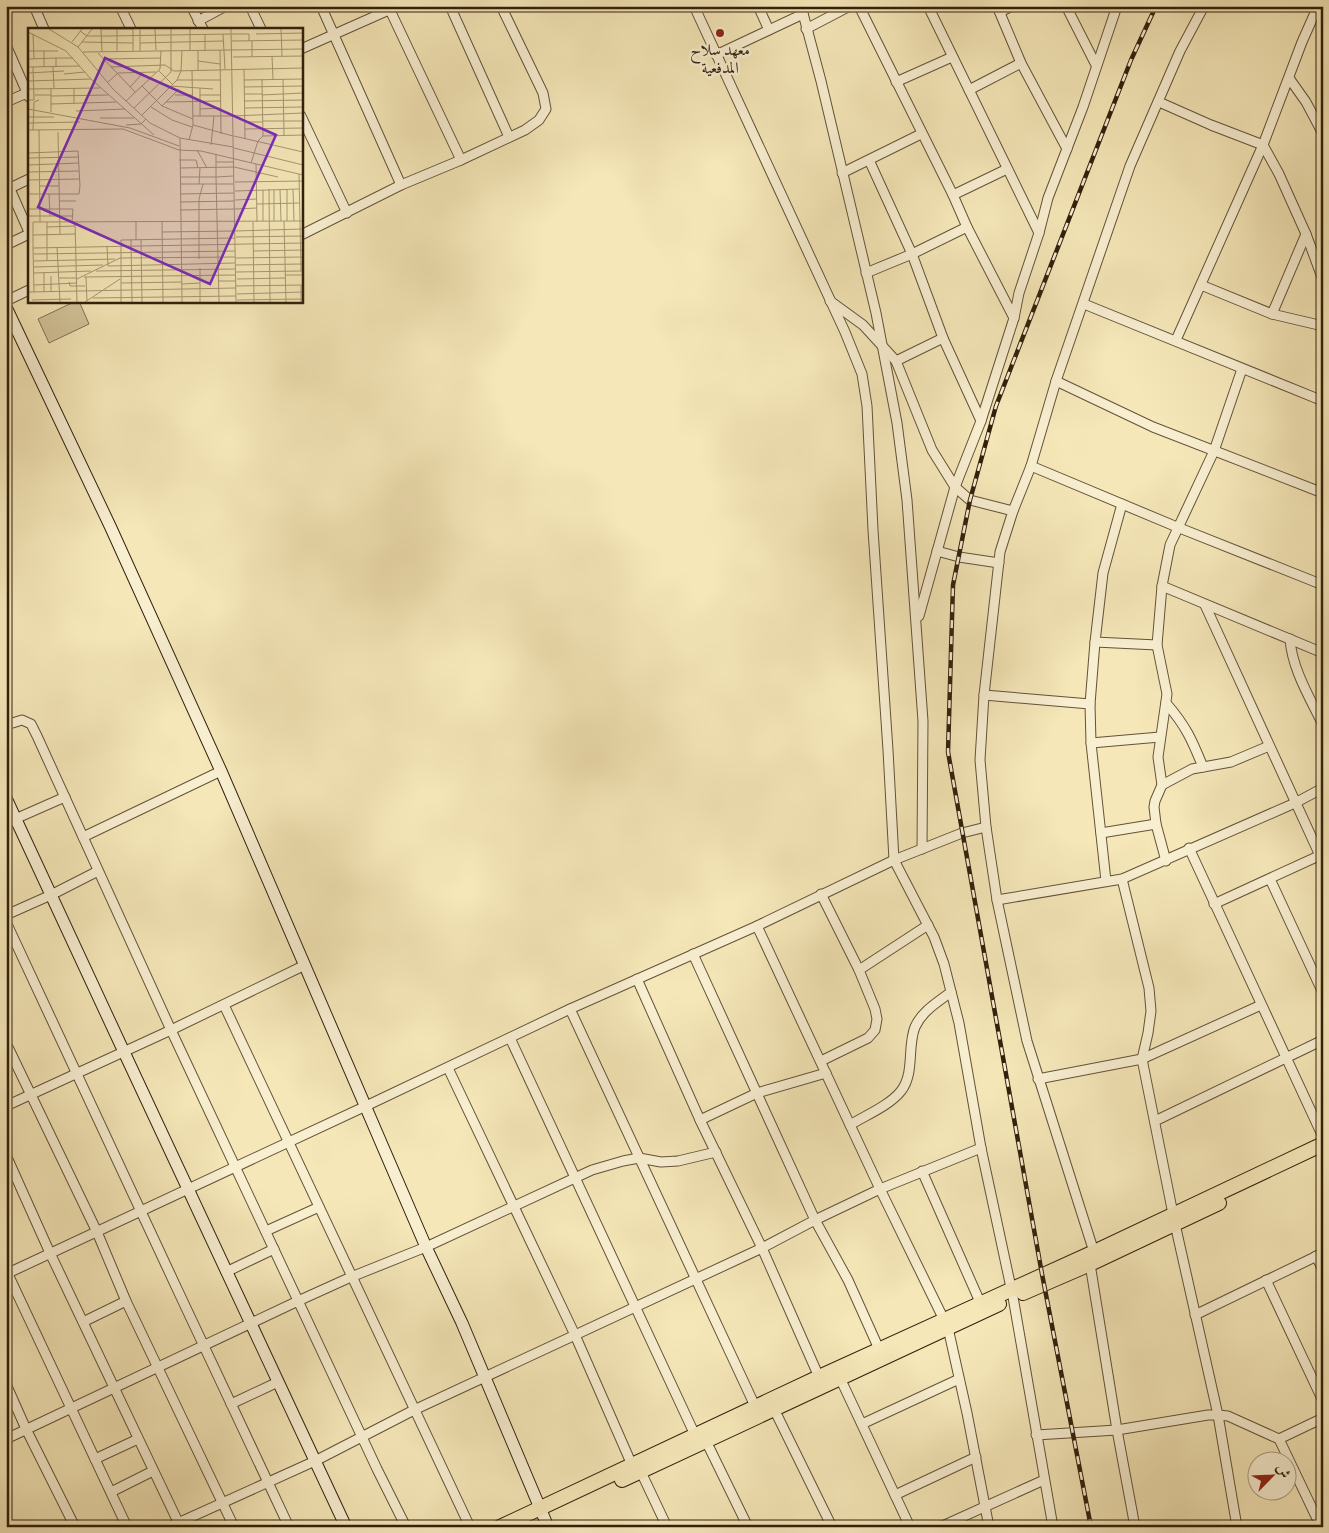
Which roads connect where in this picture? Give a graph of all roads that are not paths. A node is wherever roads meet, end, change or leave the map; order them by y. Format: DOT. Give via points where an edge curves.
graph roads {
  1 [pos="14,6"];
  2 [pos="34,6"];
  3 [pos="120,6"];
  4 [pos="192,6"];
  5 [pos="226,6"];
  6 [pos="250,6"];
  7 [pos="321,6"];
  8 [pos="450,6"];
  9 [pos="501,6"];
  10 [pos="694,6"];
  11 [pos="758,6"];
  12 [pos="850,6"];
  13 [pos="859,6"];
  14 [pos="928,6"];
  15 [pos="1012,6"];
  16 [pos="1066,6"];
  17 [pos="1117,6"];
  18 [pos="1204,6"];
  19 [pos="1318,6"];
  20 [pos="392,7"];
  21 [pos="999,9"];
  22 [pos="6,10"];
  23 [pos="802,10"];
  24 [pos="200,25"];
  25 [pos="44,28"];
  26 [pos="131,28"];
  27 [pos="261,28"];
  28 [pos="806,29"];
  29 [pos="768,30"];
  30 [pos="334,33"];
  31 [pos="6,45"];
  32 [pos="302,49"];
  33 [pos="716,55"];
  34 [pos="952,56"];
  35 [pos="1021,63"];
  36 [pos="1096,65"];
  37 [pos="1289,78"];
  38 [pos="896,82"];
  39 [pos="969,90"];
  40 [pos="28,94"];
  41 [pos="6,102"];
  42 [pos="1159,102"];
  43 [pos="304,128"];
  44 [pos="921,134"];
  45 [pos="1323,134"];
  46 [pos="509,137"];
  47 [pos="1263,145"];
  48 [pos="1067,149"];
  49 [pos="461,160"];
  50 [pos="869,160"];
  51 [pos="1007,168"];
  52 [pos="842,173"];
  53 [pos="28,179"];
  54 [pos="401,185"];
  55 [pos="8,186"];
  56 [pos="953,195"];
  57 [pos="347,213"];
  58 [pos="967,227"];
  59 [pos="28,231"];
  60 [pos="1039,233"];
  61 [pos="28,234"];
  62 [pos="1306,234"];
  63 [pos="302,235"];
  64 [pos="6,245"];
  65 [pos="912,254"];
  66 [pos="866,273"];
  67 [pos="1323,280"];
  68 [pos="1201,285"];
  69 [pos="28,290"];
  70 [pos="6,301"];
  71 [pos="830,301"];
  72 [pos="1084,304"];
  73 [pos="6,307"];
  74 [pos="1272,314"];
  75 [pos="1014,318"];
  76 [pos="10,323"];
  77 [pos="1323,326"];
  78 [pos="943,338"];
  79 [pos="1176,340"];
  80 [pos="883,348"];
  81 [pos="896,360"];
  82 [pos="1242,369"];
  83 [pos="1056,381"];
  84 [pos="1323,401"];
  85 [pos="981,421"];
  86 [pos="1214,451"];
  87 [pos="1031,466"];
  88 [pos="955,487"];
  89 [pos="1323,493"];
  90 [pos="1122,504"];
  91 [pos="1013,511"];
  92 [pos="1177,527"];
  93 [pos="937,552"];
  94 [pos="999,563"];
  95 [pos="1323,585"];
  96 [pos="1162,586"];
  97 [pos="1205,605"];
  98 [pos="917,624"];
  99 [pos="1290,639"];
  100 [pos="1095,642"];
  101 [pos="1157,645"];
  102 [pos="1323,653"];
  103 [pos="984,694"];
  104 [pos="1166,702"];
  105 [pos="1090,704"];
  106 [pos="6,725"];
  107 [pos="1323,725"];
  108 [pos="1160,737"];
  109 [pos="1091,743"];
  110 [pos="1269,746"];
  111 [pos="1203,767"];
  112 [pos="221,771"];
  113 [pos="1162,785"];
  114 [pos="1323,788"];
  115 [pos="65,797"];
  116 [pos="6,798"];
  117 [pos="1295,803"];
  118 [pos="11,821"];
  119 [pos="1156,824"];
  120 [pos="986,827"];
  121 [pos="1101,832"];
  122 [pos="83,837"];
  123 [pos="1189,848"];
  124 [pos="922,849"];
  125 [pos="1322,857"];
  126 [pos="894,860"];
  127 [pos="1166,861"];
  128 [pos="98,871"];
  129 [pos="1122,879"];
  130 [pos="1270,879"];
  131 [pos="1106,881"];
  132 [pos="821,894"];
  133 [pos="51,895"];
  134 [pos="997,900"];
  135 [pos="1214,904"];
  136 [pos="6,915"];
  137 [pos="6,922"];
  138 [pos="928,925"];
  139 [pos="757,926"];
  140 [pos="693,954"];
  141 [pos="305,965"];
  142 [pos="859,970"];
  143 [pos="638,979"];
  144 [pos="951,992"];
  145 [pos="1323,993"];
  146 [pos="224,1005"];
  147 [pos="1261,1006"];
  148 [pos="570,1009"];
  149 [pos="171,1030"];
  150 [pos="510,1038"];
  151 [pos="1323,1040"];
  152 [pos="6,1043"];
  153 [pos="124,1052"];
  154 [pos="1286,1057"];
  155 [pos="1142,1059"];
  156 [pos="821,1061"];
  157 [pos="448,1068"];
  158 [pos="76,1073"];
  159 [pos="826,1073"];
  160 [pos="1038,1079"];
  161 [pos="756,1093"];
  162 [pos="30,1094"];
  163 [pos="6,1106"];
  164 [pos="366,1106"];
  165 [pos="700,1120"];
  166 [pos="1155,1120"];
  167 [pos="850,1125"];
  168 [pos="1323,1137"];
  169 [pos="288,1142"];
  170 [pos="1323,1144"];
  171 [pos="981,1148"];
  172 [pos="716,1152"];
  173 [pos="1323,1154"];
  174 [pos="6,1155"];
  175 [pos="639,1158"];
  176 [pos="236,1166"];
  177 [pos="922,1172"];
  178 [pos="575,1178"];
  179 [pos="188,1189"];
  180 [pos="880,1189"];
  181 [pos="319,1207"];
  182 [pos="513,1208"];
  183 [pos="140,1211"];
  184 [pos="1174,1219"];
  185 [pos="815,1220"];
  186 [pos="266,1231"];
  187 [pos="97,1232"];
  188 [pos="426,1247"];
  189 [pos="762,1248"];
  190 [pos="274,1249"];
  191 [pos="50,1253"];
  192 [pos="1320,1255"];
  193 [pos="1092,1258"];
  194 [pos="1323,1270"];
  195 [pos="7,1272"];
  196 [pos="226,1272"];
  197 [pos="351,1277"];
  198 [pos="696,1279"];
  199 [pos="1266,1280"];
  200 [pos="1012,1293"];
  201 [pos="126,1301"];
  202 [pos="298,1301"];
  203 [pos="980,1302"];
  204 [pos="635,1308"];
  205 [pos="1196,1315"];
  206 [pos="83,1322"];
  207 [pos="946,1323"];
  208 [pos="251,1324"];
  209 [pos="575,1335"];
  210 [pos="203,1346"];
  211 [pos="879,1349"];
  212 [pos="158,1367"];
  213 [pos="819,1376"];
  214 [pos="485,1378"];
  215 [pos="840,1378"];
  216 [pos="959,1379"];
  217 [pos="278,1382"];
  218 [pos="6,1384"];
  219 [pos="114,1388"];
  220 [pos="1323,1401"];
  221 [pos="230,1404"];
  222 [pos="755,1406"];
  223 [pos="72,1408"];
  224 [pos="774,1409"];
  225 [pos="414,1410"];
  226 [pos="1218,1415"];
  227 [pos="1323,1418"];
  228 [pos="862,1424"];
  229 [pos="26,1429"];
  230 [pos="1117,1430"];
  231 [pos="1036,1435"];
  232 [pos="363,1437"];
  233 [pos="700,1438"];
  234 [pos="6,1439"];
  235 [pos="138,1439"];
  236 [pos="1279,1439"];
  237 [pos="976,1457"];
  238 [pos="95,1459"];
  239 [pos="315,1461"];
  240 [pos="636,1468"];
  241 [pos="154,1471"];
  242 [pos="1044,1480"];
  243 [pos="268,1481"];
  244 [pos="111,1492"];
  245 [pos="895,1495"];
  246 [pos="223,1503"];
  247 [pos="985,1505"];
  248 [pos="544,1518"];
  249 [pos="176,1525"];
  250 [pos="75,1527"];
  251 [pos="128,1527"];
  252 [pos="234,1527"];
  253 [pos="289,1527"];
  254 [pos="346,1527"];
  255 [pos="406,1527"];
  256 [pos="470,1527"];
  257 [pos="500,1527"];
  258 [pos="521,1527"];
  259 [pos="667,1527"];
  260 [pos="748,1527"];
  261 [pos="832,1527"];
  262 [pos="910,1527"];
  263 [pos="940,1527"];
  264 [pos="989,1527"];
  265 [pos="1053,1527"];
  266 [pos="1135,1527"];
  267 [pos="1237,1527"];
  268 [pos="1321,1527"];
  1 -- 22 [label="street"];
  2 -- 25 [label="street"];
  3 -- 26 [label="street"];
  4 -- 24 [label="street"];
  5 -- 24 [label="street"];
  6 -- 27 [label="street"];
  7 -- 30 [label="street"];
  8 -- 46 [label="street"];
  9 -- 46 [label="street" via="543,93 546,109 539,120"];
  10 -- 33 [label="street"];
  11 -- 29 [label="street"];
  12 -- 28 [label="street"];
  13 -- 38 [label="street"];
  14 -- 34 [label="street"];
  15 -- 21 [label="street"];
  16 -- 36 [label="street"];
  17 -- 36 [label="street"];
  18 -- 42 [label="street" via="1180,51"];
  19 -- 37 [label="street"];
  20 -- 30 [label="street"];
  20 -- 49 [label="street"];
  21 -- 35 [label="street"];
  23 -- 28 [label="street"];
  23 -- 29 [label="street"];
  28 -- 52 [label="street"];
  29 -- 33 [label="street"];
  30 -- 32 [label="street"];
  30 -- 54 [label="street"];
  31 -- 40 [label="street"];
  33 -- 71 [label="street"];
  34 -- 38 [label="street"];
  34 -- 39 [label="street"];
  35 -- 39 [label="street"];
  35 -- 48 [label="street"];
  36 -- 48 [label="street"];
  37 -- 45 [label="street"];
  37 -- 47 [label="street"];
  38 -- 44 [label="street"];
  39 -- 51 [label="street"];
  40 -- 41 [label="street"];
  42 -- 47 [label="street"];
  42 -- 72 [label="street" via="1130,166"];
  43 -- 57 [label="street"];
  44 -- 50 [label="street"];
  44 -- 56 [label="street"];
  46 -- 49 [label="street"];
  47 -- 62 [label="street"];
  47 -- 68 [label="street"];
  48 -- 60 [label="street" via="1048,198"];
  49 -- 54 [label="street"];
  50 -- 52 [label="street"];
  50 -- 65 [label="street"];
  51 -- 56 [label="street"];
  51 -- 60 [label="street"];
  52 -- 66 [label="street"];
  53 -- 55 [label="street"];
  54 -- 57 [label="street"];
  55 -- 59 [label="street"];
  56 -- 58 [label="street"];
  57 -- 63 [label="street"];
  58 -- 65 [label="street"];
  58 -- 75 [label="street"];
  60 -- 75 [label="street"];
  61 -- 64 [label="street"];
  62 -- 67 [label="street"];
  62 -- 74 [label="street"];
  65 -- 66 [label="street"];
  65 -- 78 [label="street"];
  66 -- 80 [label="street"];
  68 -- 74 [label="street"];
  68 -- 79 [label="street"];
  69 -- 70 [label="street"];
  71 -- 80 [label="street" via="863,325"];
  71 -- 126 [label="street" via="862,374 868,406"];
  72 -- 79 [label="street"];
  72 -- 83 [label="street"];
  73 -- 76 [label="street"];
  74 -- 77 [label="street"];
  75 -- 85 [label="street"];
  76 -- 112 [label="street" via="111,528"];
  78 -- 81 [label="street"];
  78 -- 85 [label="street"];
  79 -- 82 [label="street"];
  80 -- 81 [label="street"];
  80 -- 98 [label="street" via="907,500"];
  81 -- 88 [label="street" via="932,450"];
  82 -- 84 [label="street"];
  82 -- 86 [label="street"];
  83 -- 86 [label="street" via="1153,427"];
  83 -- 87 [label="street"];
  85 -- 88 [label="street"];
  86 -- 89 [label="street"];
  86 -- 92 [label="street"];
  87 -- 90 [label="street"];
  87 -- 91 [label="street"];
  88 -- 91 [label="street" via="970,500"];
  88 -- 93 [label="street"];
  90 -- 92 [label="street"];
  90 -- 100 [label="street" via="1104,573"];
  91 -- 94 [label="street"];
  92 -- 95 [label="street"];
  92 -- 96 [label="street"];
  93 -- 94 [label="street"];
  93 -- 98 [label="street"];
  94 -- 103 [label="street"];
  96 -- 97 [label="street"];
  96 -- 101 [label="street"];
  97 -- 99 [label="street"];
  97 -- 110 [label="street"];
  98 -- 124 [label="street" via="923,721"];
  99 -- 102 [label="street"];
  99 -- 107 [label="street" via="1296,667"];
  100 -- 101 [label="street"];
  100 -- 105 [label="street"];
  101 -- 104 [label="street"];
  103 -- 105 [label="street"];
  103 -- 120 [label="street" via="980,760"];
  104 -- 108 [label="street"];
  104 -- 111 [label="street" via="1182,721"];
  105 -- 109 [label="street"];
  106 -- 115 [label="street" via="22,720 31,724"];
  108 -- 109 [label="street"];
  108 -- 113 [label="street" via="1158,757"];
  109 -- 121 [label="street"];
  110 -- 111 [label="street" via="1231,762"];
  110 -- 117 [label="street"];
  111 -- 113 [label="street" via="1192,769"];
  112 -- 122 [label="street"];
  112 -- 141 [label="street"];
  113 -- 119 [label="street" via="1155,801"];
  114 -- 117 [label="street"];
  115 -- 118 [label="street"];
  115 -- 122 [label="street"];
  116 -- 118 [label="street"];
  117 -- 123 [label="street"];
  117 -- 125 [label="street"];
  118 -- 133 [label="street"];
  119 -- 121 [label="street"];
  119 -- 127 [label="street"];
  120 -- 124 [label="street"];
  120 -- 134 [label="street"];
  121 -- 131 [label="street"];
  122 -- 128 [label="street"];
  123 -- 127 [label="street"];
  123 -- 135 [label="street"];
  124 -- 126 [label="street"];
  125 -- 130 [label="street"];
  126 -- 132 [label="street"];
  126 -- 138 [label="street"];
  127 -- 129 [label="street"];
  128 -- 133 [label="street"];
  128 -- 149 [label="street"];
  129 -- 131 [label="street"];
  129 -- 155 [label="street" via="1149,988 1151,1010"];
  130 -- 135 [label="street"];
  130 -- 145 [label="street"];
  131 -- 134 [label="street"];
  132 -- 139 [label="street"];
  132 -- 142 [label="street"];
  133 -- 136 [label="street"];
  133 -- 153 [label="street"];
  134 -- 160 [label="street"];
  135 -- 147 [label="street"];
  137 -- 158 [label="street"];
  138 -- 142 [label="street"];
  138 -- 144 [label="street"];
  139 -- 140 [label="street"];
  139 -- 156 [label="street"];
  140 -- 143 [label="street"];
  140 -- 161 [label="street"];
  141 -- 146 [label="street"];
  141 -- 164 [label="street"];
  142 -- 156 [label="street" via="876,1014 875,1030 864,1042"];
  143 -- 148 [label="street"];
  143 -- 165 [label="street"];
  144 -- 167 [label="street" via="924,1013 915,1027 902,1090"];
  144 -- 171 [label="street" via="963,1041"];
  146 -- 149 [label="street"];
  146 -- 169 [label="street"];
  147 -- 154 [label="street"];
  147 -- 155 [label="street"];
  148 -- 150 [label="street"];
  148 -- 175 [label="street"];
  149 -- 153 [label="street"];
  149 -- 176 [label="street"];
  150 -- 157 [label="street"];
  150 -- 178 [label="street"];
  151 -- 154 [label="street"];
  152 -- 162 [label="street"];
  153 -- 158 [label="street"];
  153 -- 179 [label="street"];
  154 -- 166 [label="street"];
  154 -- 168 [label="street"];
  155 -- 160 [label="street"];
  155 -- 166 [label="street"];
  156 -- 159 [label="street"];
  157 -- 164 [label="street"];
  157 -- 182 [label="street"];
  158 -- 162 [label="street"];
  158 -- 183 [label="street"];
  159 -- 161 [label="street"];
  159 -- 167 [label="street"];
  160 -- 193 [label="street"];
  161 -- 165 [label="street"];
  161 -- 185 [label="street"];
  162 -- 163 [label="street"];
  162 -- 187 [label="street"];
  164 -- 169 [label="street"];
  164 -- 188 [label="street"];
  165 -- 172 [label="street"];
  166 -- 184 [label="street"];
  167 -- 180 [label="street"];
  169 -- 176 [label="street"];
  169 -- 181 [label="street"];
  170 -- 184 [label="main road"];
  171 -- 177 [label="street"];
  171 -- 200 [label="street"];
  172 -- 175 [label="street" via="678,1161"];
  172 -- 189 [label="street"];
  173 -- 184 [label="main road"];
  174 -- 191 [label="street"];
  175 -- 178 [label="street" via="605,1166"];
  175 -- 198 [label="street"];
  176 -- 179 [label="street"];
  176 -- 186 [label="street"];
  177 -- 180 [label="street"];
  177 -- 203 [label="street"];
  178 -- 182 [label="street"];
  178 -- 204 [label="street"];
  179 -- 183 [label="street"];
  179 -- 196 [label="street"];
  180 -- 185 [label="street"];
  180 -- 207 [label="street"];
  181 -- 186 [label="street"];
  181 -- 197 [label="street"];
  182 -- 188 [label="street"];
  182 -- 209 [label="street"];
  183 -- 187 [label="street"];
  183 -- 210 [label="street"];
  184 -- 193 [label="main road"];
  184 -- 205 [label="street"];
  185 -- 189 [label="street"];
  185 -- 211 [label="street" via="848,1280"];
  186 -- 190 [label="street"];
  187 -- 191 [label="street"];
  187 -- 201 [label="street"];
  188 -- 197 [label="street"];
  188 -- 214 [label="street"];
  189 -- 198 [label="street"];
  189 -- 213 [label="street"];
  190 -- 196 [label="street"];
  190 -- 202 [label="street"];
  191 -- 195 [label="street"];
  191 -- 206 [label="street"];
  192 -- 194 [label="street"];
  192 -- 199 [label="street"];
  193 -- 200 [label="main road"];
  193 -- 230 [label="street"];
  195 -- 223 [label="street"];
  196 -- 208 [label="street"];
  197 -- 202 [label="street"];
  197 -- 225 [label="street"];
  198 -- 204 [label="street"];
  198 -- 222 [label="street"];
  199 -- 205 [label="street"];
  199 -- 220 [label="street"];
  200 -- 203 [label="main road"];
  200 -- 207 [label="main road"];
  200 -- 231 [label="street"];
  201 -- 206 [label="street"];
  201 -- 212 [label="street"];
  202 -- 208 [label="street"];
  202 -- 232 [label="street"];
  203 -- 207 [label="main road"];
  204 -- 209 [label="street"];
  204 -- 233 [label="street"];
  205 -- 226 [label="street"];
  206 -- 219 [label="street"];
  207 -- 211 [label="main road"];
  207 -- 215 [label="main road"];
  207 -- 216 [label="street"];
  208 -- 210 [label="street"];
  208 -- 217 [label="street"];
  209 -- 214 [label="street"];
  209 -- 240 [label="street"];
  210 -- 212 [label="street"];
  210 -- 221 [label="street"];
  211 -- 213 [label="main road"];
  212 -- 219 [label="street"];
  212 -- 246 [label="street"];
  213 -- 222 [label="main road"];
  214 -- 225 [label="street"];
  214 -- 248 [label="street"];
  215 -- 224 [label="main road"];
  215 -- 228 [label="street"];
  216 -- 228 [label="street"];
  216 -- 237 [label="street"];
  217 -- 221 [label="street"];
  217 -- 239 [label="street"];
  218 -- 229 [label="street"];
  219 -- 223 [label="street"];
  219 -- 235 [label="street"];
  221 -- 243 [label="street"];
  222 -- 233 [label="main road"];
  223 -- 229 [label="street"];
  223 -- 238 [label="street"];
  224 -- 233 [label="main road"];
  224 -- 261 [label="street"];
  225 -- 232 [label="street"];
  225 -- 256 [label="street"];
  226 -- 230 [label="street"];
  226 -- 236 [label="street" via="1228,1416"];
  226 -- 267 [label="street"];
  227 -- 236 [label="street"];
  228 -- 245 [label="street"];
  229 -- 234 [label="street"];
  229 -- 250 [label="street"];
  230 -- 231 [label="street"];
  230 -- 266 [label="street"];
  231 -- 242 [label="street"];
  232 -- 239 [label="street"];
  232 -- 255 [label="street"];
  233 -- 240 [label="main road"];
  233 -- 260 [label="street"];
  235 -- 238 [label="street"];
  235 -- 241 [label="street"];
  236 -- 268 [label="street"];
  237 -- 245 [label="street"];
  237 -- 247 [label="street"];
  238 -- 244 [label="street"];
  239 -- 243 [label="street"];
  239 -- 254 [label="street"];
  240 -- 248 [label="main road"];
  240 -- 259 [label="street"];
  241 -- 244 [label="street"];
  241 -- 249 [label="street"];
  242 -- 247 [label="street"];
  242 -- 265 [label="street"];
  243 -- 246 [label="street"];
  243 -- 253 [label="street"];
  244 -- 251 [label="street"];
  245 -- 262 [label="street"];
  246 -- 249 [label="street"];
  246 -- 252 [label="street"];
  247 -- 263 [label="street"];
  247 -- 264 [label="street"];
  248 -- 257 [label="main road"];
  248 -- 258 [label="main road"];
}
